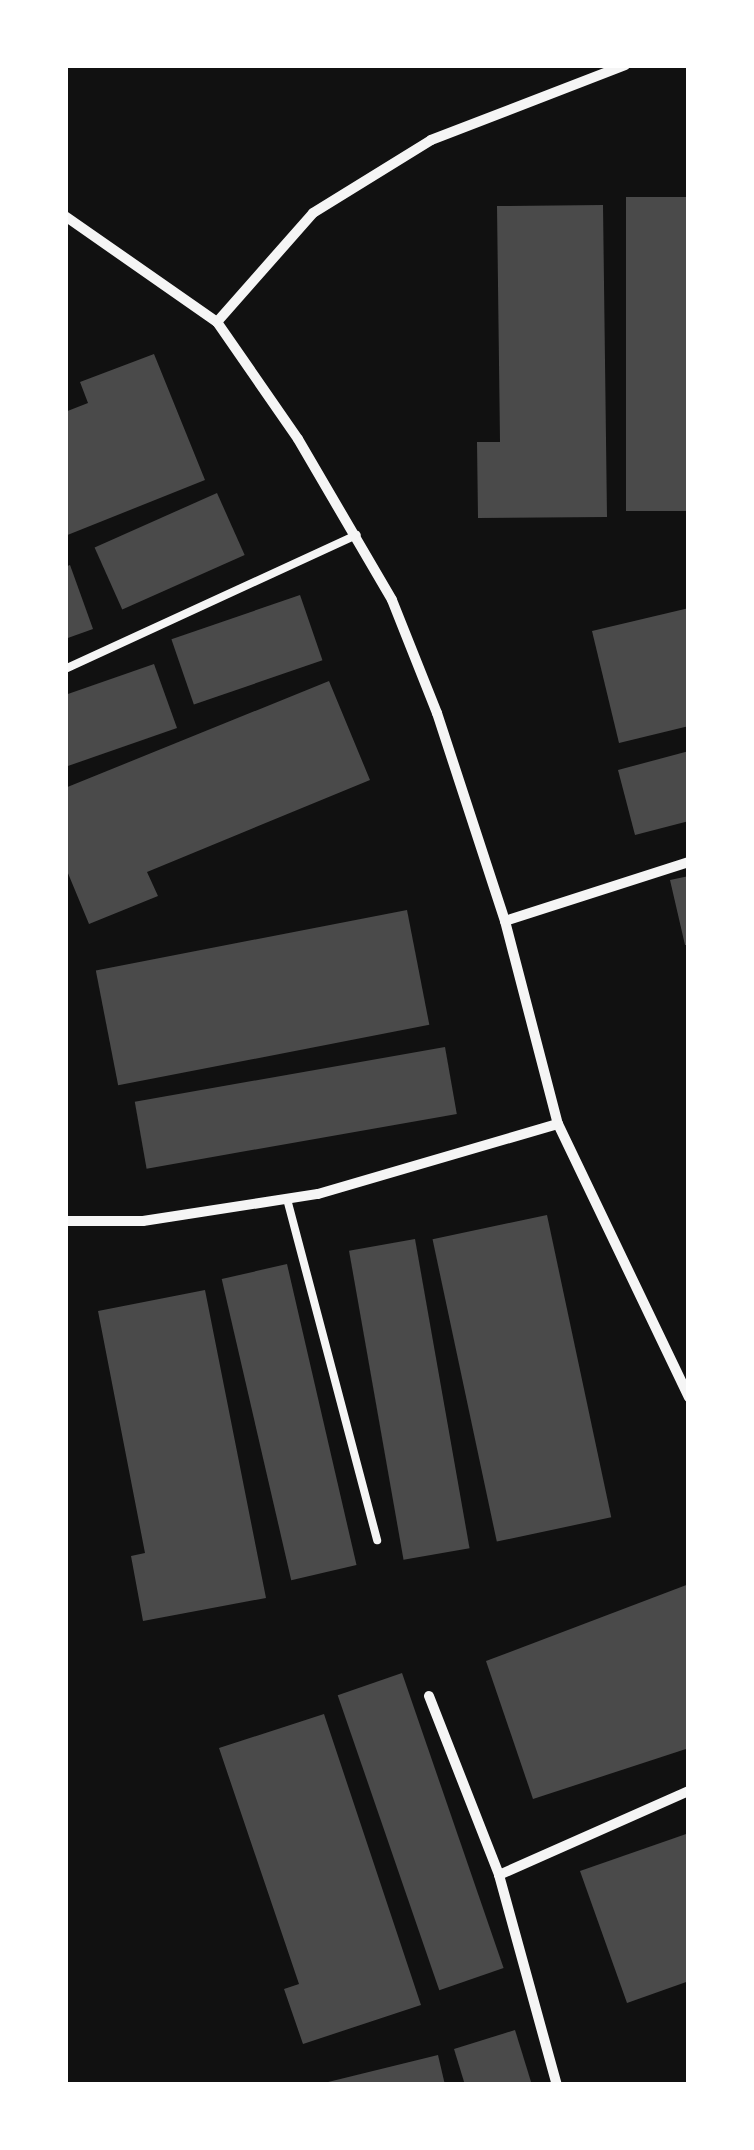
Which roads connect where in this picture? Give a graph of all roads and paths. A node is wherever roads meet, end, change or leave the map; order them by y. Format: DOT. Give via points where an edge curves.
graph roads {
  1 [pos="625,65"];
  2 [pos="65,216"];
  3 [pos="216,322"];
  4 [pos="357,535"];
  5 [pos="65,669"];
  6 [pos="689,862"];
  7 [pos="505,922"];
  8 [pos="558,1124"];
  9 [pos="288,1198"];
  10 [pos="65,1220"];
  11 [pos="689,1398"];
  12 [pos="378,1540"];
  13 [pos="429,1696"];
  14 [pos="689,1791"];
  15 [pos="499,1875"];
  16 [pos="557,2085"];
  1 -- 3 [label="street" via="431,140 313,213"];
  2 -- 3 [label="street"];
  3 -- 4 [label="street"];
  4 -- 5 [label="lane"];
  4 -- 7 [label="street" via="392,600 437,713"];
  6 -- 7 [label="street"];
  7 -- 8 [label="street"];
  8 -- 9 [label="street"];
  8 -- 11 [label="street"];
  9 -- 10 [label="street" via="142,1220"];
  9 -- 12 [label="lane"];
  13 -- 15 [label="street"];
  14 -- 15 [label="street"];
  15 -- 16 [label="street"];
}
